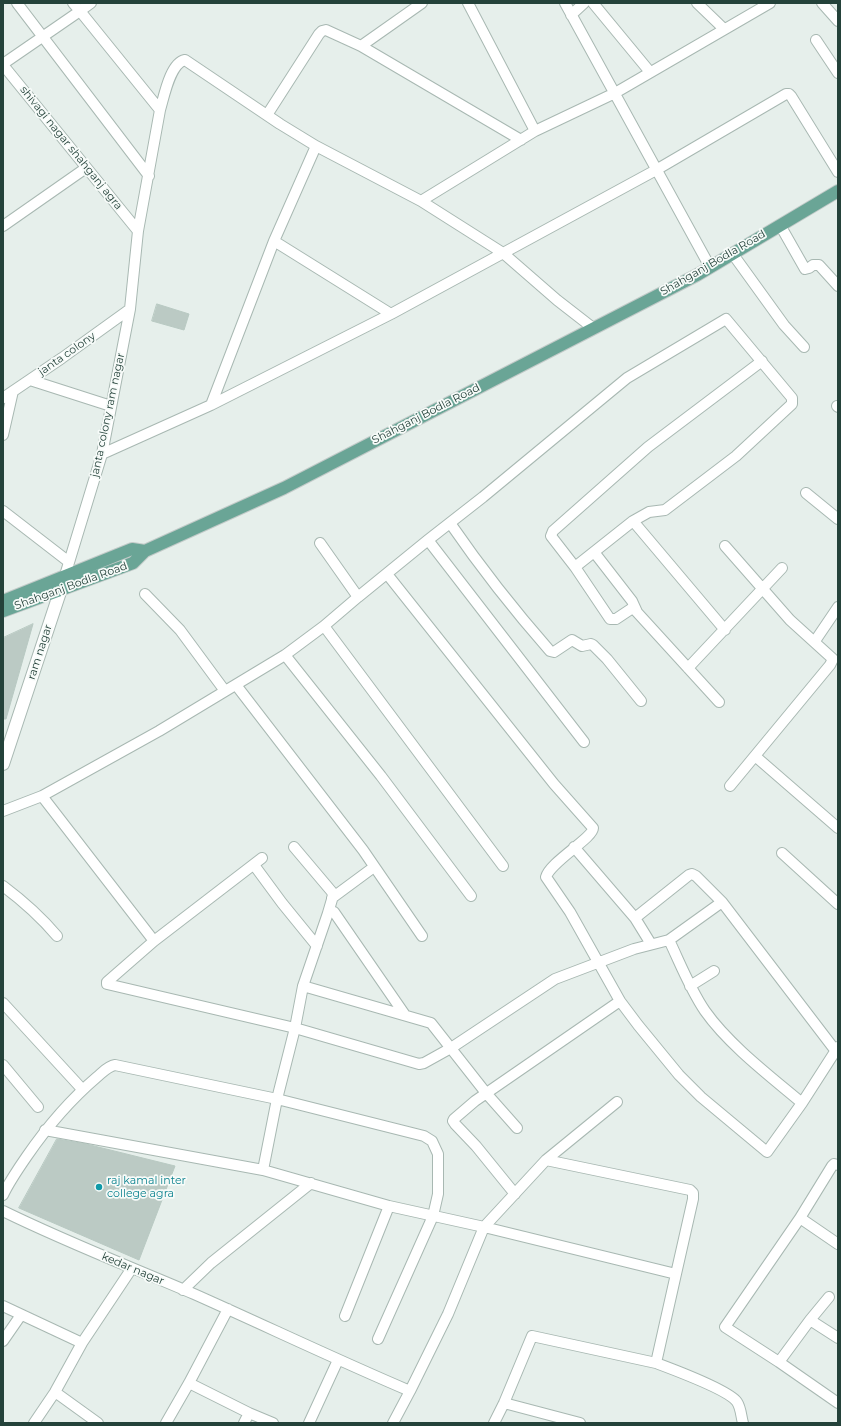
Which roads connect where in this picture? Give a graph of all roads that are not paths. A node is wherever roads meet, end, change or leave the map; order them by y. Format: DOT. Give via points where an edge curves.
graph roads {
  1 [pos="17,3"];
  2 [pos="74,3"];
  3 [pos="91,3"];
  4 [pos="422,3"];
  5 [pos="468,3"];
  6 [pos="565,3"];
  7 [pos="584,3"];
  8 [pos="593,3"];
  9 [pos="697,3"];
  10 [pos="770,3"];
  11 [pos="822,3"];
  12 [pos="80,12"];
  13 [pos="571,15"];
  14 [pos="836,16"];
  15 [pos="724,29"];
  16 [pos="43,37"];
  17 [pos="816,40"];
  18 [pos="361,46"];
  19 [pos="3,64"];
  20 [pos="650,72"];
  21 [pos="838,73"];
  22 [pos="615,93"];
  23 [pos="160,110"];
  24 [pos="267,115"];
  25 [pos="535,131"];
  26 [pos="521,140"];
  27 [pos="316,146"];
  28 [pos="86,168"];
  29 [pos="656,170"];
  30 [pos="838,172"];
  31 [pos="149,176"];
  32 [pos="838,191"];
  33 [pos="421,201"];
  34 [pos="780,225"];
  35 [pos="3,226"];
  36 [pos="138,231"];
  37 [pos="274,241"];
  38 [pos="503,253"];
  39 [pos="732,253"];
  40 [pos="710,267"];
  41 [pos="838,286"];
  42 [pos="130,309"];
  43 [pos="391,314"];
  44 [pos="593,328"];
  45 [pos="804,347"];
  46 [pos="762,361"];
  47 [pos="30,380"];
  48 [pos="13,391"];
  49 [pos="3,398"];
  50 [pos="211,405"];
  51 [pos="111,406"];
  52 [pos="3,436"];
  53 [pos="102,454"];
  54 [pos="806,493"];
  55 [pos="3,511"];
  56 [pos="838,519"];
  57 [pos="633,521"];
  58 [pos="450,523"];
  59 [pos="428,540"];
  60 [pos="320,543"];
  61 [pos="725,546"];
  62 [pos="145,551"];
  63 [pos="594,552"];
  64 [pos="69,562"];
  65 [pos="575,567"];
  66 [pos="782,568"];
  67 [pos="387,574"];
  68 [pos="65,575"];
  69 [pos="763,588"];
  70 [pos="60,589"];
  71 [pos="144,594"];
  72 [pos="358,597"];
  73 [pos="3,601"];
  74 [pos="838,607"];
  75 [pos="3,611"];
  76 [pos="638,612"];
  77 [pos="324,626"];
  78 [pos="725,630"];
  79 [pos="815,641"];
  80 [pos="284,655"];
  81 [pos="688,668"];
  82 [pos="236,685"];
  83 [pos="225,691"];
  84 [pos="641,701"];
  85 [pos="720,702"];
  86 [pos="584,742"];
  87 [pos="755,756"];
  88 [pos="3,764"];
  89 [pos="730,786"];
  90 [pos="42,796"];
  91 [pos="3,811"];
  92 [pos="838,828"];
  93 [pos="294,847"];
  94 [pos="574,847"];
  95 [pos="782,853"];
  96 [pos="262,858"];
  97 [pos="254,865"];
  98 [pos="503,866"];
  99 [pos="374,867"];
  100 [pos="3,886"];
  101 [pos="471,896"];
  102 [pos="332,898"];
  103 [pos="722,902"];
  104 [pos="838,904"];
  105 [pos="328,913"];
  106 [pos="635,918"];
  107 [pos="57,936"];
  108 [pos="422,936"];
  109 [pos="669,940"];
  110 [pos="154,941"];
  111 [pos="651,944"];
  112 [pos="317,946"];
  113 [pos="597,962"];
  114 [pos="714,971"];
  115 [pos="304,986"];
  116 [pos="690,986"];
  117 [pos="620,1001"];
  118 [pos="3,1003"];
  119 [pos="405,1015"];
  120 [pos="295,1028"];
  121 [pos="451,1048"];
  122 [pos="837,1049"];
  123 [pos="3,1065"];
  124 [pos="82,1089"];
  125 [pos="486,1093"];
  126 [pos="277,1099"];
  127 [pos="617,1102"];
  128 [pos="802,1103"];
  129 [pos="38,1107"];
  130 [pos="516,1128"];
  131 [pos="45,1130"];
  132 [pos="546,1160"];
  133 [pos="838,1164"];
  134 [pos="263,1170"];
  135 [pos="311,1183"];
  136 [pos="4,1189"];
  137 [pos="514,1194"];
  138 [pos="389,1206"];
  139 [pos="3,1211"];
  140 [pos="433,1216"];
  141 [pos="800,1218"];
  142 [pos="484,1227"];
  143 [pos="838,1244"];
  144 [pos="132,1268"];
  145 [pos="676,1274"];
  146 [pos="183,1290"];
  147 [pos="829,1297"];
  148 [pos="3,1306"];
  149 [pos="228,1309"];
  150 [pos="22,1315"];
  151 [pos="345,1316"];
  152 [pos="810,1320"];
  153 [pos="838,1338"];
  154 [pos="378,1339"];
  155 [pos="3,1341"];
  156 [pos="82,1343"];
  157 [pos="338,1360"];
  158 [pos="779,1362"];
  159 [pos="656,1363"];
  160 [pos="189,1383"];
  161 [pos="410,1391"];
  162 [pos="55,1392"];
  163 [pos="504,1403"];
  164 [pos="838,1403"];
  165 [pos="249,1413"];
  166 [pos="34,1423"];
  167 [pos="98,1423"];
  168 [pos="166,1423"];
  169 [pos="244,1423"];
  170 [pos="273,1423"];
  171 [pos="309,1423"];
  172 [pos="394,1423"];
  173 [pos="494,1423"];
  174 [pos="580,1423"];
  175 [pos="743,1423"];
  1 -- 16 [label="street"];
  2 -- 12 [label="street"];
  3 -- 12 [label="street"];
  4 -- 18 [label="street"];
  5 -- 25 [label="street"];
  6 -- 13 [label="street"];
  7 -- 13 [label="street"];
  8 -- 20 [label="street"];
  9 -- 15 [label="street"];
  10 -- 15 [label="street"];
  11 -- 14 [label="street"];
  12 -- 16 [label="street"];
  12 -- 23 [label="street"];
  13 -- 22 [label="street"];
  15 -- 20 [label="street"];
  16 -- 19 [label="street"];
  16 -- 31 [label="street"];
  17 -- 21 [label="street"];
  18 -- 24 [label="street" via="326,30 322,31"];
  18 -- 26 [label="street"];
  19 -- 28 [label="street, shivagi nagar shahganj agra"];
  20 -- 22 [label="street"];
  22 -- 25 [label="street"];
  22 -- 29 [label="street"];
  23 -- 24 [label="street" via="168,80 178,63 185,60"];
  23 -- 31 [label="street"];
  24 -- 27 [label="street"];
  25 -- 26 [label="street"];
  26 -- 33 [label="street"];
  27 -- 33 [label="street"];
  27 -- 37 [label="street"];
  28 -- 35 [label="street"];
  28 -- 36 [label="street, shivagi nagar shahganj agra"];
  29 -- 30 [label="street" via="787,94 791,96"];
  29 -- 38 [label="street"];
  29 -- 40 [label="street"];
  31 -- 36 [label="street"];
  32 -- 34 [label="main road, Shahganj Bodla Road"];
  33 -- 38 [label="street"];
  34 -- 39 [label="main road, Shahganj Bodla Road"];
  34 -- 41 [label="street" via="805,269 819,265"];
  36 -- 42 [label="street"];
  37 -- 43 [label="street"];
  37 -- 50 [label="street"];
  38 -- 43 [label="street"];
  38 -- 44 [label="street"];
  39 -- 40 [label="main road, Shahganj Bodla Road"];
  39 -- 45 [label="street" via="784,325"];
  40 -- 44 [label="main road, Shahganj Bodla Road"];
  42 -- 47 [label="street, janta colony"];
  42 -- 51 [label="street, janta colony ram nagar"];
  43 -- 50 [label="street"];
  44 -- 62 [label="main road, Shahganj Bodla Road" via="284,488"];
  46 -- 57 [label="street" via="792,398 792,404 736,456 665,510 649,512"];
  46 -- 58 [label="street" via="726,319 627,378"];
  46 -- 65 [label="street" via="648,447 553,531 552,539"];
  47 -- 48 [label="street, janta colony"];
  47 -- 51 [label="street"];
  48 -- 49 [label="street, janta colony"];
  48 -- 52 [label="street"];
  50 -- 53 [label="street"];
  51 -- 53 [label="street, janta colony ram nagar"];
  53 -- 64 [label="street, janta colony ram nagar"];
  54 -- 56 [label="street"];
  55 -- 64 [label="street"];
  57 -- 63 [label="street"];
  57 -- 78 [label="street"];
  58 -- 59 [label="street"];
  58 -- 84 [label="street" via="481,567 550,651 554,652 572,640 582,646 593,645"];
  59 -- 67 [label="street"];
  59 -- 86 [label="street"];
  60 -- 72 [label="street"];
  61 -- 69 [label="street"];
  62 -- 68 [label="main road" via="132,549"];
  62 -- 70 [label="main road, Shahganj Bodla Road" via="133,563"];
  63 -- 65 [label="street"];
  63 -- 76 [label="street"];
  64 -- 68 [label="street, janta colony ram nagar"];
  65 -- 76 [label="street" via="610,619 616,619 631,609"];
  66 -- 69 [label="street"];
  67 -- 72 [label="street"];
  67 -- 94 [label="street" via="554,784 593,828 592,833"];
  68 -- 70 [label="street, janta colony ram nagar"];
  68 -- 73 [label="main road"];
  69 -- 78 [label="street"];
  69 -- 79 [label="street" via="790,620"];
  70 -- 75 [label="main road, Shahganj Bodla Road"];
  70 -- 88 [label="street, ram nagar"];
  71 -- 83 [label="street" via="180,630"];
  72 -- 77 [label="street"];
  74 -- 79 [label="street"];
  76 -- 81 [label="street"];
  77 -- 80 [label="street"];
  77 -- 98 [label="street"];
  78 -- 81 [label="street"];
  79 -- 87 [label="street" via="832,656 832,662"];
  80 -- 82 [label="street"];
  80 -- 101 [label="street"];
  81 -- 85 [label="street"];
  82 -- 83 [label="street"];
  82 -- 99 [label="street"];
  83 -- 90 [label="street"];
  87 -- 89 [label="street"];
  87 -- 92 [label="street"];
  90 -- 91 [label="street"];
  90 -- 110 [label="street"];
  93 -- 102 [label="street" via="332,892"];
  94 -- 106 [label="street"];
  94 -- 113 [label="street" via="546,877 570,912"];
  95 -- 104 [label="street"];
  96 -- 97 [label="street"];
  97 -- 110 [label="street"];
  97 -- 112 [label="street"];
  99 -- 102 [label="street"];
  99 -- 108 [label="street"];
  100 -- 107 [label="street" via="30,907"];
  102 -- 105 [label="street"];
  103 -- 106 [label="street" via="692,874"];
  103 -- 109 [label="street"];
  103 -- 122 [label="street"];
  105 -- 112 [label="street"];
  105 -- 119 [label="street" via="334,912"];
  106 -- 111 [label="street"];
  109 -- 111 [label="street"];
  109 -- 116 [label="street"];
  110 -- 120 [label="street" via="107,982 107,985"];
  111 -- 113 [label="street"];
  112 -- 115 [label="street"];
  113 -- 117 [label="street"];
  113 -- 121 [label="street" via="555,978"];
  114 -- 116 [label="street"];
  115 -- 119 [label="street"];
  115 -- 120 [label="street"];
  116 -- 128 [label="street" via="719,1028 744,1054"];
  117 -- 125 [label="street"];
  117 -- 128 [label="street" via="679,1075 766,1152"];
  118 -- 124 [label="street"];
  119 -- 121 [label="street" via="432,1023"];
  120 -- 121 [label="street" via="419,1064"];
  120 -- 126 [label="street"];
  121 -- 125 [label="street"];
  122 -- 128 [label="street"];
  123 -- 129 [label="street"];
  124 -- 126 [label="street" via="115,1065"];
  124 -- 131 [label="street"];
  125 -- 130 [label="street"];
  125 -- 137 [label="street" via="453,1121"];
  126 -- 134 [label="street"];
  126 -- 140 [label="street" via="430,1139 438,1154 438,1194"];
  127 -- 132 [label="street"];
  131 -- 134 [label="street"];
  131 -- 136 [label="street"];
  132 -- 137 [label="street"];
  132 -- 145 [label="street" via="690,1190 693,1199"];
  133 -- 141 [label="street" via="832,1166"];
  134 -- 135 [label="street"];
  135 -- 138 [label="street"];
  135 -- 146 [label="street" via="211,1263"];
  137 -- 142 [label="street"];
  138 -- 140 [label="street"];
  138 -- 151 [label="street"];
  139 -- 144 [label="street, kedar nagar"];
  140 -- 142 [label="street"];
  140 -- 154 [label="street"];
  141 -- 143 [label="street"];
  141 -- 158 [label="street" via="725,1327"];
  142 -- 145 [label="street"];
  142 -- 161 [label="street" via="448,1314"];
  144 -- 146 [label="street, kedar nagar"];
  144 -- 156 [label="street"];
  145 -- 159 [label="street"];
  146 -- 149 [label="street, kedar nagar"];
  147 -- 152 [label="street"];
  148 -- 150 [label="street"];
  149 -- 157 [label="street, kedar nagar"];
  149 -- 160 [label="street"];
  150 -- 155 [label="street"];
  150 -- 156 [label="street"];
  152 -- 153 [label="street"];
  152 -- 158 [label="street"];
  156 -- 162 [label="street"];
  157 -- 161 [label="street, kedar nagar"];
  157 -- 171 [label="street"];
  158 -- 164 [label="street"];
  159 -- 163 [label="street" via="532,1336"];
  159 -- 175 [label="street" via="731,1396 737,1402"];
  160 -- 165 [label="street"];
  160 -- 168 [label="street"];
  161 -- 172 [label="street"];
  162 -- 166 [label="street"];
  162 -- 167 [label="street"];
  163 -- 173 [label="street"];
  163 -- 174 [label="street"];
  165 -- 169 [label="street"];
  165 -- 170 [label="street"];
}
